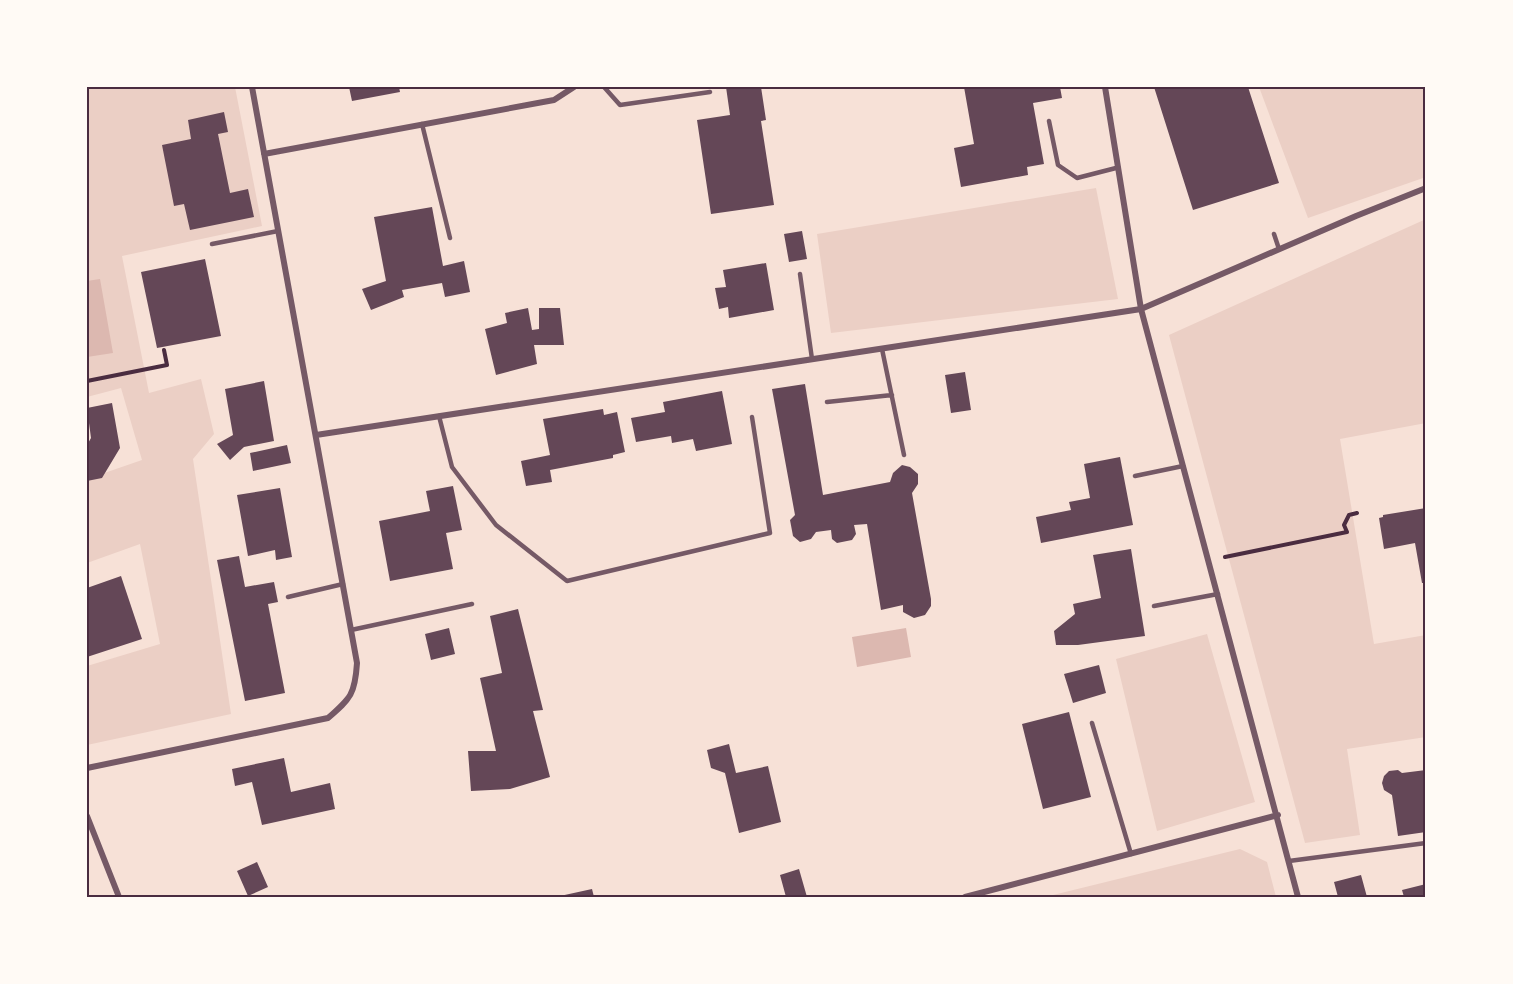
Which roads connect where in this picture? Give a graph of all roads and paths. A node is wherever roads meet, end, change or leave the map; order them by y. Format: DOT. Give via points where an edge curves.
graph roads {
  1 [pos="252,87"];
  2 [pos="573,87"];
  3 [pos="604,87"];
  4 [pos="1105,87"];
  5 [pos="710,92"];
  6 [pos="1049,121"];
  7 [pos="422,124"];
  8 [pos="264,154"];
  9 [pos="1116,168"];
  10 [pos="1426,188"];
  11 [pos="278,231"];
  12 [pos="1274,234"];
  13 [pos="450,238"];
  14 [pos="212,244"];
  15 [pos="1279,249"];
  16 [pos="800,274"];
  17 [pos="1141,309"];
  18 [pos="882,349"];
  19 [pos="164,350"];
  20 [pos="812,359"];
  21 [pos="87,381"];
  22 [pos="892,395"];
  23 [pos="827,402"];
  24 [pos="439,416"];
  25 [pos="752,417"];
  26 [pos="316,435"];
  27 [pos="904,455"];
  28 [pos="1183,466"];
  29 [pos="1135,476"];
  30 [pos="1357,513"];
  31 [pos="1209,560"];
  32 [pos="343,584"];
  33 [pos="1218,594"];
  34 [pos="288,597"];
  35 [pos="472,604"];
  36 [pos="1154,606"];
  37 [pos="351,630"];
  38 [pos="1092,723"];
  39 [pos="87,768"];
  40 [pos="1278,815"];
  41 [pos="87,816"];
  42 [pos="1426,843"];
  43 [pos="1131,854"];
  44 [pos="1289,861"];
  45 [pos="119,897"];
  46 [pos="965,897"];
  47 [pos="1298,897"];
  1 -- 8 [label="street"];
  2 -- 7 [label="street" via="554,100"];
  3 -- 5 [label="lane" via="620,105"];
  4 -- 9 [label="street"];
  6 -- 9 [label="lane" via="1058,165 1077,178"];
  7 -- 8 [label="street"];
  7 -- 13 [label="lane"];
  8 -- 11 [label="street"];
  9 -- 17 [label="street"];
  10 -- 15 [label="street"];
  11 -- 14 [label="lane"];
  11 -- 26 [label="street"];
  12 -- 15 [label="lane"];
  15 -- 17 [label="street"];
  16 -- 20 [label="lane"];
  17 -- 18 [label="street"];
  17 -- 28 [label="street"];
  18 -- 20 [label="street"];
  18 -- 22 [label="lane"];
  19 -- 21 [label="path" via="166,365"];
  20 -- 24 [label="street"];
  22 -- 23 [label="lane"];
  22 -- 27 [label="lane"];
  24 -- 25 [label="lane" via="453,467 496,525 567,581 770,533"];
  24 -- 26 [label="street"];
  26 -- 32 [label="street"];
  28 -- 29 [label="lane"];
  28 -- 31 [label="street"];
  30 -- 31 [label="path" via="1349,514 1344,525 1347,532"];
  31 -- 33 [label="street"];
  32 -- 34 [label="lane"];
  32 -- 37 [label="street"];
  33 -- 36 [label="lane"];
  33 -- 40 [label="street"];
  35 -- 37 [label="lane"];
  37 -- 39 [label="street" via="356,685 348,700 328,718"];
  38 -- 43 [label="lane"];
  40 -- 43 [label="street"];
  40 -- 44 [label="street"];
  41 -- 45 [label="street"];
  42 -- 44 [label="lane"];
  43 -- 46 [label="street"];
  44 -- 47 [label="street"];
}
